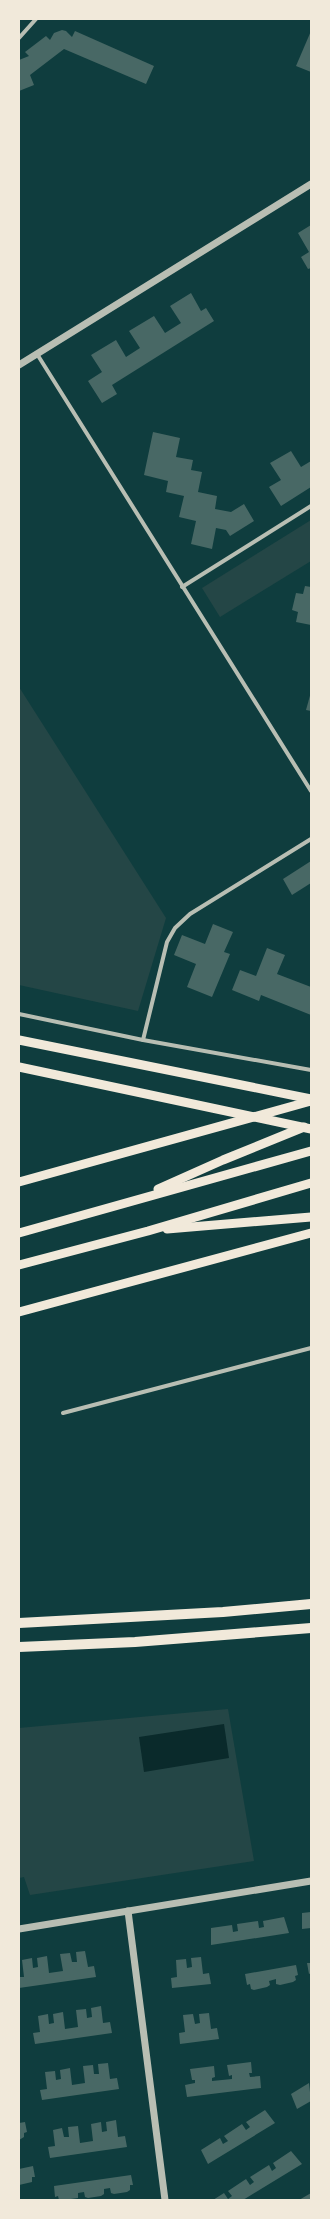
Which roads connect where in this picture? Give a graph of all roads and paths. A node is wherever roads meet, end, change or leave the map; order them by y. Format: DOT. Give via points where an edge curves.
graph roads {
  1 [pos="36,19"];
  2 [pos="19,38"];
  3 [pos="311,184"];
  4 [pos="37,354"];
  5 [pos="19,365"];
  6 [pos="311,506"];
  7 [pos="182,586"];
  8 [pos="311,791"];
  9 [pos="311,839"];
  10 [pos="19,1014"];
  11 [pos="19,1040"];
  12 [pos="143,1040"];
  13 [pos="19,1067"];
  14 [pos="311,1070"];
  15 [pos="311,1100"];
  16 [pos="311,1124"];
  17 [pos="311,1129"];
  18 [pos="311,1151"];
  19 [pos="19,1182"];
  20 [pos="311,1183"];
  21 [pos="126,1203"];
  22 [pos="311,1217"];
  23 [pos="148,1231"];
  24 [pos="19,1233"];
  25 [pos="311,1233"];
  26 [pos="19,1265"];
  27 [pos="19,1312"];
  28 [pos="311,1348"];
  29 [pos="63,1413"];
  30 [pos="311,1604"];
  31 [pos="19,1623"];
  32 [pos="311,1628"];
  33 [pos="19,1647"];
  34 [pos="311,1881"];
  35 [pos="128,1911"];
  36 [pos="19,1929"];
  37 [pos="165,2200"];
  1 -- 2 [label="street"];
  3 -- 4 [label="street"];
  4 -- 5 [label="street"];
  4 -- 7 [label="street"];
  6 -- 7 [label="street"];
  7 -- 8 [label="street"];
  9 -- 12 [label="street" via="190,914 175,928 168,942"];
  10 -- 12 [label="street"];
  11 -- 15 [label="main road"];
  12 -- 14 [label="street"];
  13 -- 17 [label="main road"];
  15 -- 19 [label="main road"];
  16 -- 21 [label="main road"];
  18 -- 21 [label="main road"];
  20 -- 23 [label="main road"];
  21 -- 24 [label="main road"];
  22 -- 23 [label="main road"];
  23 -- 26 [label="main road"];
  25 -- 27 [label="main road"];
  28 -- 29 [label="street"];
  30 -- 31 [label="highway" via="215,1613"];
  32 -- 33 [label="highway" via="136,1642"];
  34 -- 35 [label="street"];
  35 -- 36 [label="street"];
  35 -- 37 [label="street"];
}
